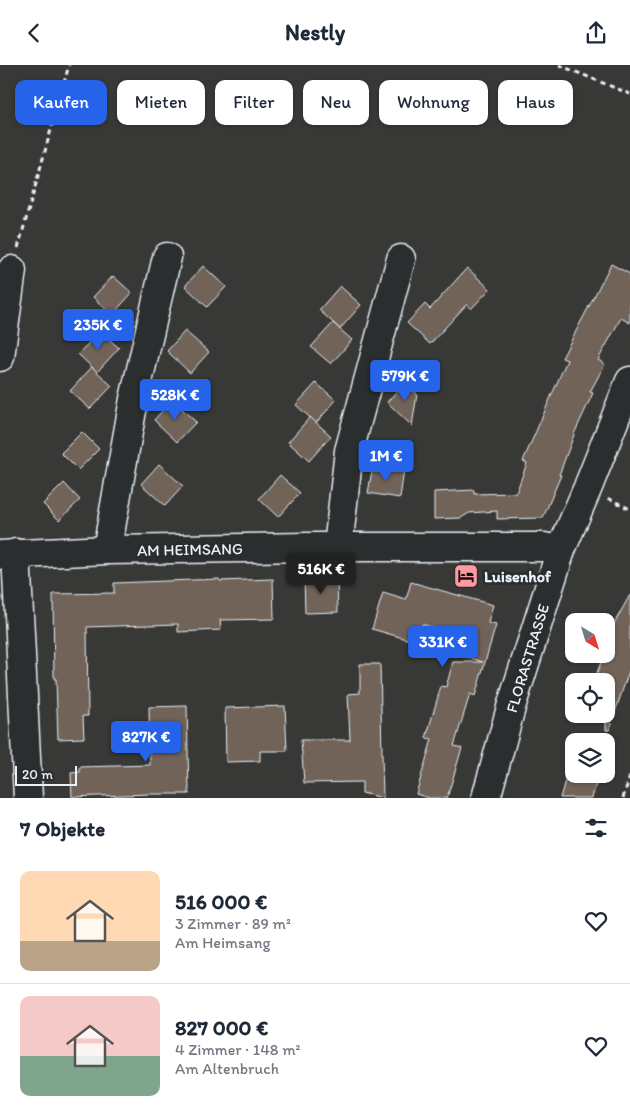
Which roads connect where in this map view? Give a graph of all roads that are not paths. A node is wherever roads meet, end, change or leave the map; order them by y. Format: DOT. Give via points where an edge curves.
graph roads {
  1 [pos="167,257"];
  2 [pos="401,259"];
  3 [pos="12,270"];
  4 [pos="0,357"];
  5 [pos="630,381"];
  6 [pos="338,547"];
  7 [pos="107,550"];
  8 [pos="561,550"];
  9 [pos="8,554"];
  10 [pos="28,798"];
  11 [pos="486,798"];
  1 -- 7 [label="street" via="134,399"];
  2 -- 6 [label="street" via="349,451"];
  3 -- 4 [label="street"];
  5 -- 8 [label="street, FLORASTRASSE"];
  6 -- 7 [label="street, AM HEIMSANG"];
  6 -- 8 [label="street, AM HEIMSANG" via="544,547"];
  7 -- 9 [label="street, AM HEIMSANG"];
  8 -- 11 [label="street, FLORASTRASSE"];
  9 -- 10 [label="street"];
}
